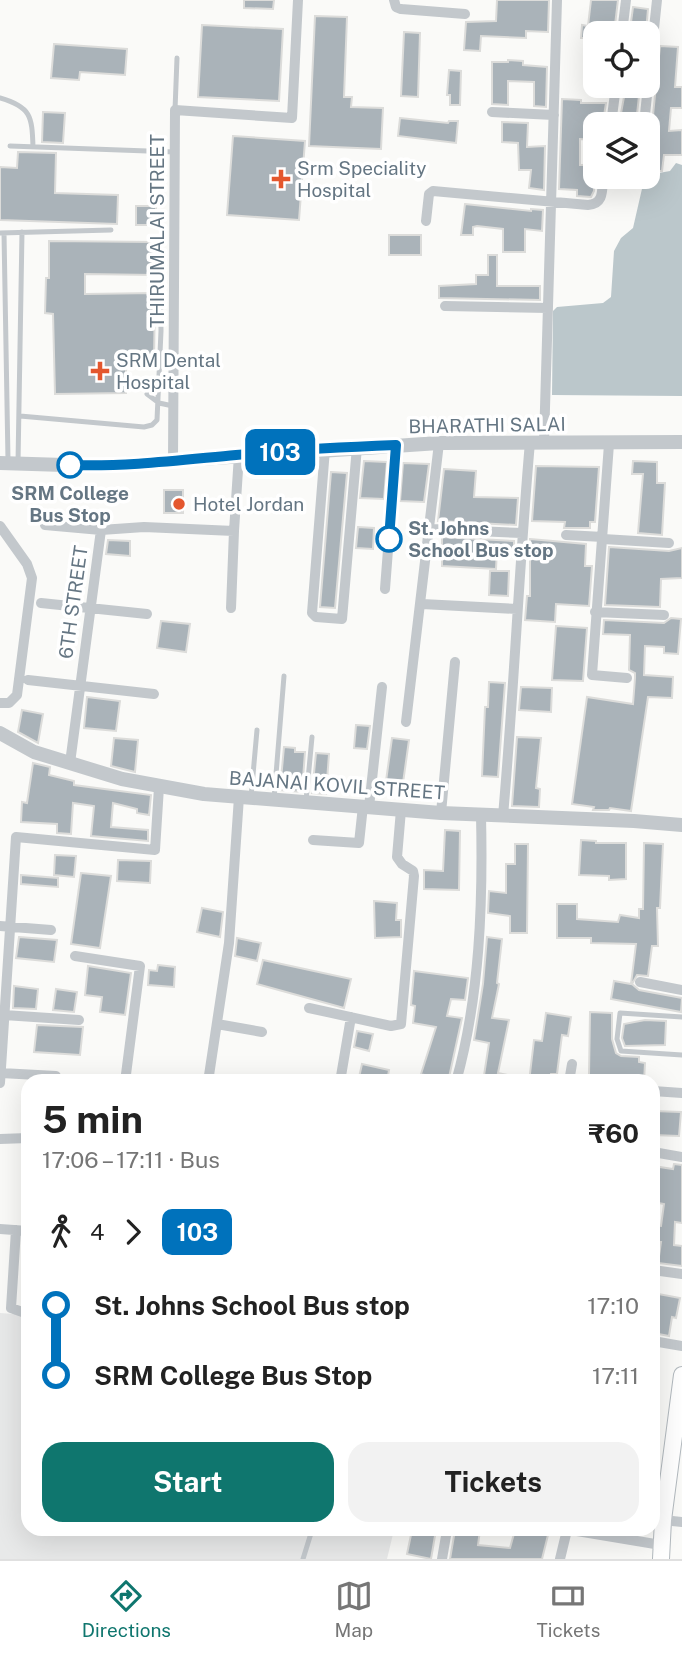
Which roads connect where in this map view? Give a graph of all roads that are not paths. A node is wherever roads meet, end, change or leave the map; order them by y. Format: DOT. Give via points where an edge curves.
graph roads {
  1 [pos="298,0"];
  2 [pos="394,0"];
  3 [pos="557,0"];
  4 [pos="626,0"];
  5 [pos="657,0"];
  6 [pos="465,13"];
  7 [pos="623,21"];
  8 [pos="177,58"];
  9 [pos="0,98"];
  10 [pos="176,110"];
  11 [pos="492,112"];
  12 [pos="645,112"];
  13 [pos="554,115"];
  14 [pos="10,146"];
  15 [pos="33,147"];
  16 [pos="175,152"];
  17 [pos="602,189"];
  18 [pos="552,203"];
  19 [pos="426,221"];
  20 [pos="111,230"];
  21 [pos="22,232"];
  22 [pos="2,233"];
  23 [pos="160,237"];
  24 [pos="445,306"];
  25 [pos="548,308"];
  26 [pos="147,394"];
  27 [pos="159,403"];
  28 [pos="173,406"];
  29 [pos="0,412"];
  30 [pos="8,414"];
  31 [pos="20,416"];
  32 [pos="537,442"];
  33 [pos="682,442"];
  34 [pos="439,443"];
  35 [pos="609,444"];
  36 [pos="396,445"];
  37 [pos="357,447"];
  38 [pos="325,449"];
  39 [pos="239,455"];
  40 [pos="173,461"];
  41 [pos="9,463"];
  42 [pos="45,525"];
  43 [pos="0,526"];
  44 [pos="431,529"];
  45 [pos="102,530"];
  46 [pos="234,531"];
  47 [pos="522,533"];
  48 [pos="566,535"];
  49 [pos="603,538"];
  50 [pos="669,543"];
  51 [pos="385,589"];
  52 [pos="41,603"];
  53 [pos="422,604"];
  54 [pos="90,608"];
  55 [pos="231,608"];
  56 [pos="517,609"];
  57 [pos="595,611"];
  58 [pos="147,614"];
  59 [pos="664,615"];
  60 [pos="455,662"];
  61 [pos="284,676"];
  62 [pos="626,678"];
  63 [pos="28,680"];
  64 [pos="79,686"];
  65 [pos="382,687"];
  66 [pos="154,694"];
  67 [pos="0,703"];
  68 [pos="406,722"];
  69 [pos="257,730"];
  70 [pos="0,733"];
  71 [pos="312,737"];
  72 [pos="70,763"];
  73 [pos="159,787"];
  74 [pos="245,797"];
  75 [pos="274,799"];
  76 [pos="306,801"];
  77 [pos="366,806"];
  78 [pos="401,810"];
  79 [pos="441,813"];
  80 [pos="481,815"];
  81 [pos="503,816"];
  82 [pos="682,825"];
  83 [pos="313,840"];
  84 [pos="6,926"];
  85 [pos="51,930"];
  86 [pos="75,956"];
  87 [pos="640,982"];
  88 [pos="682,990"];
  89 [pos="309,1008"];
  90 [pos="4,1015"];
  91 [pos="351,1017"];
  92 [pos="682,1017"];
  93 [pos="79,1020"];
  94 [pos="216,1024"];
  95 [pos="262,1032"];
  96 [pos="682,1055"];
  97 [pos="572,1063"];
  98 [pos="1,1073"];
  99 [pos="21,1074"];
  100 [pos="126,1074"];
  101 [pos="211,1074"];
  102 [pos="341,1074"];
  103 [pos="458,1074"];
  104 [pos="570,1074"];
  105 [pos="0,1083"];
  106 [pos="660,1091"];
  107 [pos="682,1093"];
  108 [pos="21,1138"];
  109 [pos="0,1139"];
  110 [pos="660,1153"];
  111 [pos="682,1157"];
  112 [pos="0,1228"];
  113 [pos="21,1231"];
  114 [pos="21,1236"];
  115 [pos="660,1271"];
  116 [pos="682,1274"];
  117 [pos="5,1308"];
  118 [pos="660,1342"];
  119 [pos="682,1346"];
  120 [pos="682,1375"];
  121 [pos="678,1428"];
  122 [pos="663,1520"];
  123 [pos="682,1522"];
  124 [pos="310,1536"];
  125 [pos="446,1536"];
  126 [pos="567,1536"];
  127 [pos="594,1536"];
  128 [pos="661,1552"];
  129 [pos="303,1559"];
  130 [pos="442,1559"];
  131 [pos="560,1559"];
  1 -- 10 [label="street, THIRUMALAI STREET" via="292,118"];
  2 -- 6 [label="street" via="401,9"];
  3 -- 13 [label="street"];
  4 -- 7 [label="street"];
  5 -- 12 [label="street"];
  8 -- 10 [label="lane"];
  9 -- 15 [label="lane" via="28,111"];
  10 -- 16 [label="street, THIRUMALAI STREET"];
  11 -- 13 [label="street"];
  13 -- 18 [label="street"];
  14 -- 15 [label="lane"];
  15 -- 16 [label="lane"];
  16 -- 28 [label="street, THIRUMALAI STREET"];
  17 -- 18 [label="street" via="598,203"];
  18 -- 19 [label="street" via="438,190 429,194"];
  18 -- 25 [label="street"];
  20 -- 21 [label="lane"];
  21 -- 22 [label="lane"];
  21 -- 31 [label="lane"];
  22 -- 30 [label="lane"];
  23 -- 27 [label="lane"];
  24 -- 25 [label="street"];
  25 -- 32 [label="street"];
  26 -- 27 [label="lane"];
  27 -- 28 [label="lane"];
  27 -- 31 [label="lane" via="157,420 144,426"];
  28 -- 40 [label="street, THIRUMALAI STREET"];
  29 -- 30 [label="lane"];
  30 -- 41 [label="lane"];
  31 -- 41 [label="lane"];
  32 -- 34 [label="street, BHARATHI SALAI"];
  32 -- 35 [label="street, BHARATHI SALAI"];
  32 -- 47 [label="street"];
  33 -- 35 [label="street, BHARATHI SALAI"];
  34 -- 36 [label="street, BHARATHI SALAI"];
  34 -- 44 [label="street"];
  35 -- 49 [label="street"];
  36 -- 37 [label="street, BHARATHI SALAI"];
  36 -- 51 [label="street"];
  37 -- 38 [label="street, BHARATHI SALAI"];
  37 -- 38 [label="street" via="342,619 312,613"];
  38 -- 39 [label="street, BHARATHI SALAI"];
  39 -- 40 [label="street, BHARATHI SALAI"];
  39 -- 46 [label="street"];
  40 -- 41 [label="street, BHARATHI SALAI" via="96,466"];
  42 -- 45 [label="street"];
  43 -- 67 [label="street" via="32,578 17,695 9,703"];
  44 -- 47 [label="street"];
  44 -- 53 [label="street"];
  45 -- 46 [label="street, 6TH STREET"];
  45 -- 54 [label="street, 6TH STREET"];
  46 -- 55 [label="street"];
  47 -- 56 [label="street"];
  48 -- 49 [label="street"];
  49 -- 50 [label="street"];
  49 -- 57 [label="street"];
  52 -- 54 [label="street"];
  53 -- 56 [label="street"];
  53 -- 68 [label="street"];
  54 -- 58 [label="street"];
  54 -- 64 [label="street, 6TH STREET"];
  56 -- 81 [label="street"];
  57 -- 59 [label="street"];
  57 -- 62 [label="street" via="592,675"];
  60 -- 79 [label="street"];
  61 -- 75 [label="lane"];
  63 -- 64 [label="street"];
  64 -- 66 [label="street"];
  64 -- 72 [label="street, 6TH STREET"];
  65 -- 77 [label="street"];
  69 -- 74 [label="lane"];
  70 -- 72 [label="street, BAJANAI KOVIL STREET" via="34,752"];
  71 -- 76 [label="lane"];
  72 -- 73 [label="street, BAJANAI KOVIL STREET"];
  73 -- 74 [label="street, BAJANAI KOVIL STREET"];
  73 -- 84 [label="street" via="155,849 16,837"];
  74 -- 75 [label="street, BAJANAI KOVIL STREET"];
  74 -- 94 [label="street"];
  75 -- 76 [label="street, BAJANAI KOVIL STREET"];
  76 -- 77 [label="street, BAJANAI KOVIL STREET"];
  77 -- 78 [label="street, BAJANAI KOVIL STREET"];
  77 -- 83 [label="street" via="359,843"];
  78 -- 79 [label="street, BAJANAI KOVIL STREET"];
  78 -- 91 [label="street" via="397,857 414,876 401,1024"];
  79 -- 80 [label="street, BAJANAI KOVIL STREET"];
  80 -- 81 [label="street, BAJANAI KOVIL STREET"];
  80 -- 103 [label="street" via="474,984"];
  81 -- 82 [label="street, BAJANAI KOVIL STREET"];
  84 -- 85 [label="street"];
  84 -- 90 [label="street"];
  86 -- 100 [label="street" via="140,966"];
  87 -- 88 [label="street"];
  89 -- 91 [label="street"];
  90 -- 93 [label="street"];
  90 -- 98 [label="street"];
  91 -- 102 [label="street"];
  92 -- 96 [label="lane" via="620,1013 617,1039 621,1051"];
  94 -- 95 [label="street"];
  94 -- 101 [label="street"];
  97 -- 104 [label="street"];
  98 -- 99 [label="street"];
  98 -- 105 [label="street"];
  106 -- 107 [label="street"];
  108 -- 109 [label="street"];
  110 -- 111 [label="street"];
  112 -- 113 [label="street"];
  114 -- 117 [label="street"];
  115 -- 116 [label="street"];
  118 -- 119 [label="street"];
  120 -- 121 [label="main road"];
  121 -- 122 [label="main road"];
  122 -- 123 [label="street"];
  122 -- 128 [label="main road"];
  124 -- 129 [label="lane"];
  125 -- 130 [label="street"];
  126 -- 131 [label="street"];
  127 -- 128 [label="street"];
}
